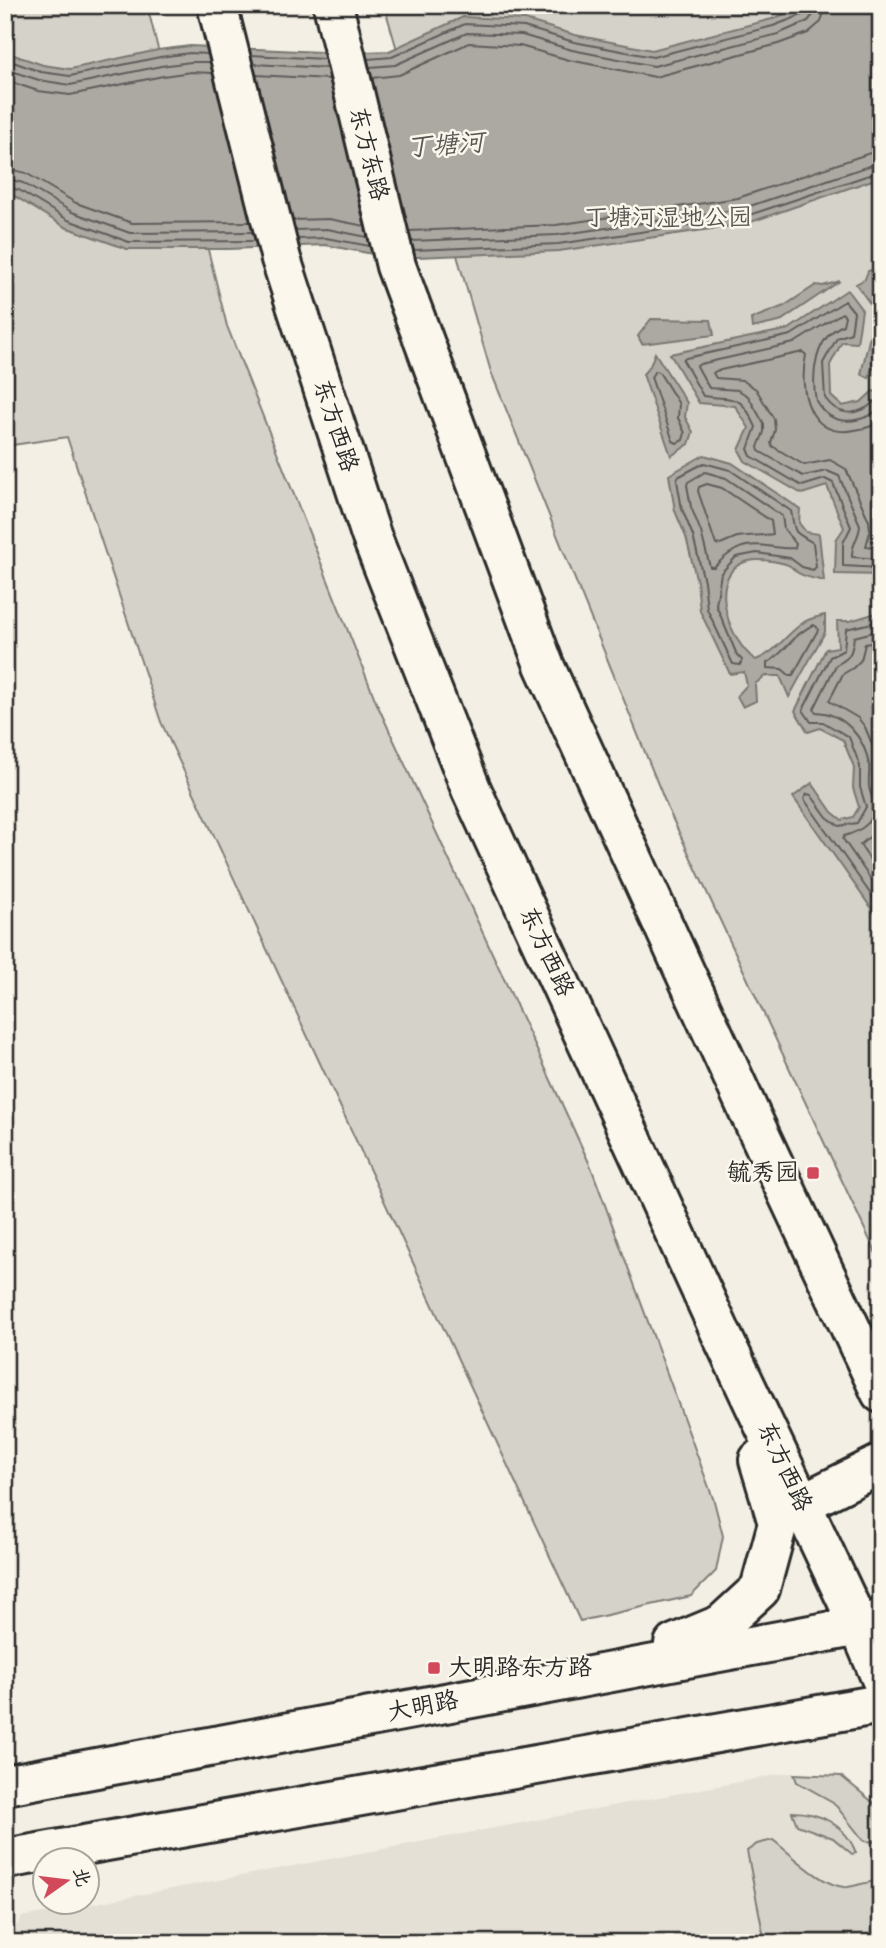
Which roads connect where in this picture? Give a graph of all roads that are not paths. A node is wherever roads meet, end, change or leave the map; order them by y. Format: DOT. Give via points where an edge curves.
graph roads {
  1 [pos="220,20"];
  2 [pos="337,23"];
  3 [pos="724,1340"];
  4 [pos="881,1393"];
  5 [pos="881,1464"];
  6 [pos="801,1504"];
  7 [pos="870,1623"];
  8 [pos="606,1672"];
  9 [pos="881,1678"];
  10 [pos="881,1704"];
  11 [pos="5,1785"];
  12 [pos="13,1860"];
  1 -- 3 [label="main road, 东方西路" via="281,259 371,535 471,789"];
  2 -- 4 [label="main road, 东方东路" via="396,266 544,665"];
  3 -- 6 [label="main road, 东方西路"];
  3 -- 8 [label="main road" via="778,1523 760,1590 722,1624"];
  5 -- 6 [label="main road"];
  6 -- 7 [label="main road, 东方西路"];
  7 -- 8 [label="main road, 大明路"];
  7 -- 9 [label="main road"];
  8 -- 11 [label="main road, 大明路"];
  10 -- 12 [label="main road"];
}
